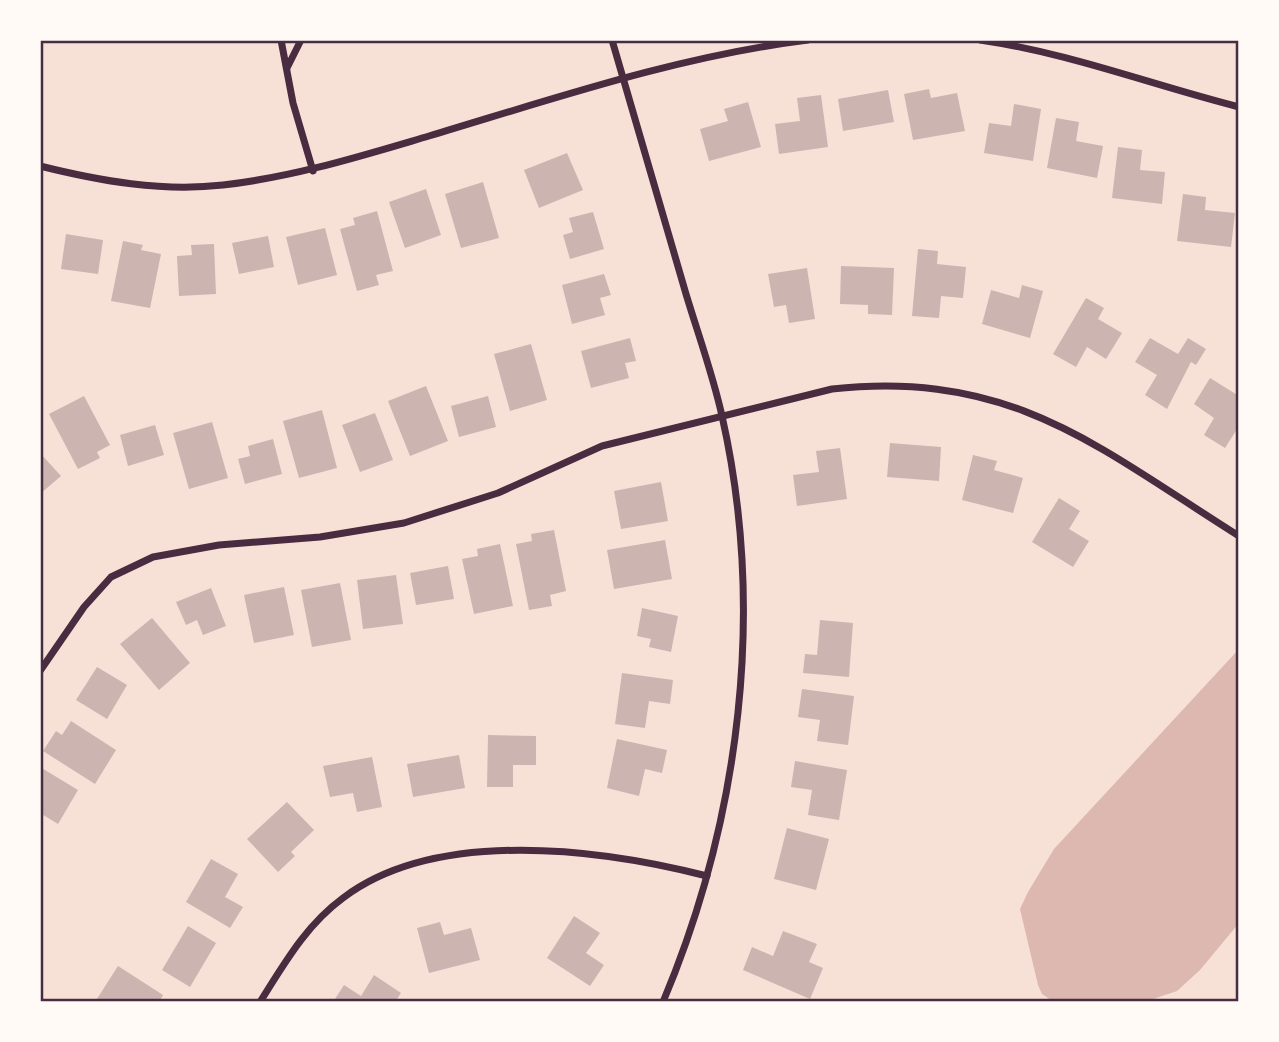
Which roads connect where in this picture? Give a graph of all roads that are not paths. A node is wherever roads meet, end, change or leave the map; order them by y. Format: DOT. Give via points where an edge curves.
graph roads {
  1 [pos="281,40"];
  2 [pos="301,40"];
  3 [pos="612,40"];
  4 [pos="808,40"];
  5 [pos="980,40"];
  6 [pos="286,69"];
  7 [pos="624,80"];
  8 [pos="1239,107"];
  9 [pos="40,166"];
  10 [pos="313,171"];
  11 [pos="722,416"];
  12 [pos="1239,536"];
  13 [pos="40,671"];
  14 [pos="707,876"];
  15 [pos="260,1002"];
  16 [pos="663,1002"];
  1 -- 6 [label="street"];
  2 -- 6 [label="street"];
  3 -- 7 [label="street"];
  4 -- 7 [label="street" via="718,54"];
  5 -- 8 [label="street" via="1070,57"];
  6 -- 10 [label="street"];
  7 -- 10 [label="street"];
  7 -- 11 [label="street"];
  9 -- 10 [label="street" via="100,180 179,186 222,185"];
  11 -- 12 [label="street" via="832,389 869,386 925,386 984,396 1056,422"];
  11 -- 13 [label="street" via="602,446 498,493 404,523 153,557 111,577"];
  11 -- 14 [label="street" via="745,599 739,709"];
  14 -- 15 [label="street" via="613,856 563,851 496,852 409,867 362,886 322,916"];
  14 -- 16 [label="street"];
}
